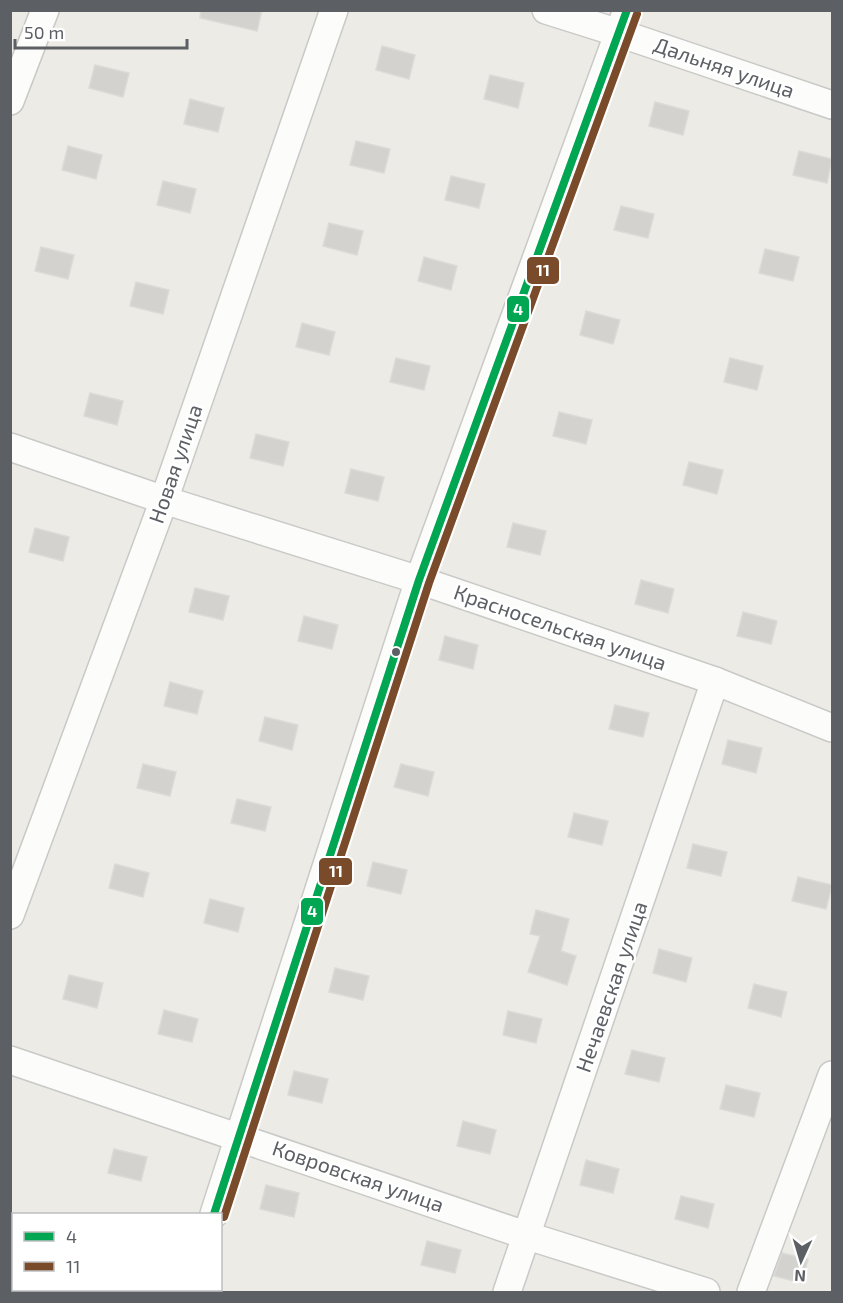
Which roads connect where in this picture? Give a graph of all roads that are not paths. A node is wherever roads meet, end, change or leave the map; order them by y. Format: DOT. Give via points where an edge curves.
graph roads {
  1 [pos="45,10"];
  2 [pos="334,10"];
  3 [pos="546,10"];
  4 [pos="623,22"];
  5 [pos="10,101"];
  6 [pos="832,105"];
  7 [pos="10,447"];
  8 [pos="164,500"];
  9 [pos="420,580"];
  10 [pos="715,681"];
  11 [pos="832,728"];
  12 [pos="10,915"];
  13 [pos="10,1060"];
  14 [pos="832,1076"];
  15 [pos="240,1136"];
  16 [pos="215,1213"];
  17 [pos="528,1236"];
  18 [pos="507,1293"];
  19 [pos="706,1293"];
  20 [pos="751,1293"];
  1 -- 5 [label="street"];
  2 -- 8 [label="street, Новая улица"];
  3 -- 4 [label="street, Дальняя улица"];
  4 -- 6 [label="street, Дальняя улица"];
  4 -- 9 [label="street"];
  7 -- 8 [label="street, Красносельская улица"];
  8 -- 9 [label="street, Красносельская улица"];
  8 -- 12 [label="street, Новая улица"];
  9 -- 10 [label="street, Красносельская улица"];
  9 -- 15 [label="street"];
  10 -- 11 [label="street, Красносельская улица"];
  10 -- 17 [label="street, Нечаевская улица"];
  13 -- 15 [label="street, Ковровская улица"];
  14 -- 20 [label="street"];
  15 -- 16 [label="street"];
  15 -- 17 [label="street, Ковровская улица"];
  17 -- 18 [label="street, Нечаевская улица"];
  17 -- 19 [label="street, Ковровская улица"];
}
